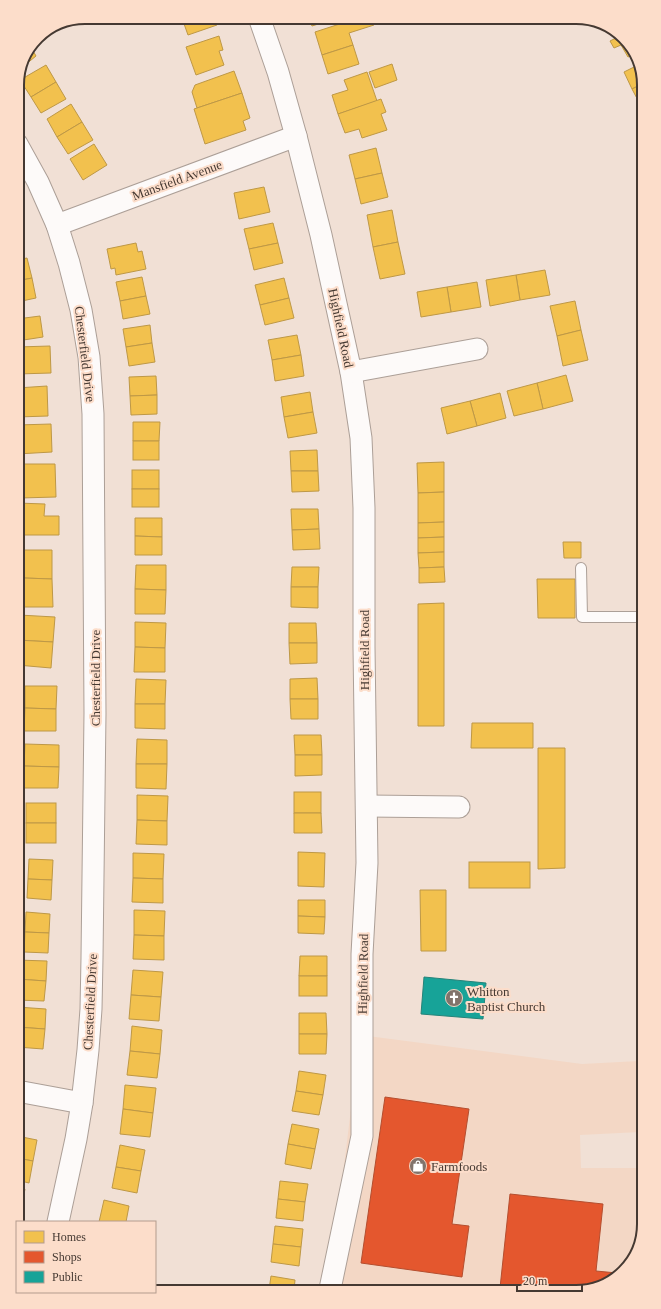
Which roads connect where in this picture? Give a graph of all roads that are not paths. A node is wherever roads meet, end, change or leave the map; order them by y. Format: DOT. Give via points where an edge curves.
graph roads {
  1 [pos="261,24"];
  2 [pos="296,136"];
  3 [pos="24,157"];
  4 [pos="57,225"];
  5 [pos="477,349"];
  6 [pos="351,372"];
  7 [pos="581,568"];
  8 [pos="637,617"];
  9 [pos="366,806"];
  10 [pos="459,807"];
  11 [pos="24,1092"];
  12 [pos="82,1103"];
  13 [pos="58,1221"];
  14 [pos="331,1285"];
  1 -- 2 [label="street, Highfield Road"];
  2 -- 4 [label="street, Mansfield Avenue"];
  2 -- 6 [label="street, Highfield Road"];
  3 -- 4 [label="street, Chesterfield Drive"];
  4 -- 12 [label="street, Chesterfield Drive" via="81,310 89,357 93,414 95,713 92,958 88,1050"];
  5 -- 6 [label="street"];
  6 -- 9 [label="street, Highfield Road" via="361,438 364,508"];
  7 -- 8 [label="lane" via="582,617"];
  9 -- 10 [label="street"];
  9 -- 14 [label="street, Highfield Road" via="367,863 362,954 362,1136"];
  11 -- 12 [label="street"];
  12 -- 13 [label="street, Chesterfield Drive"];
}
